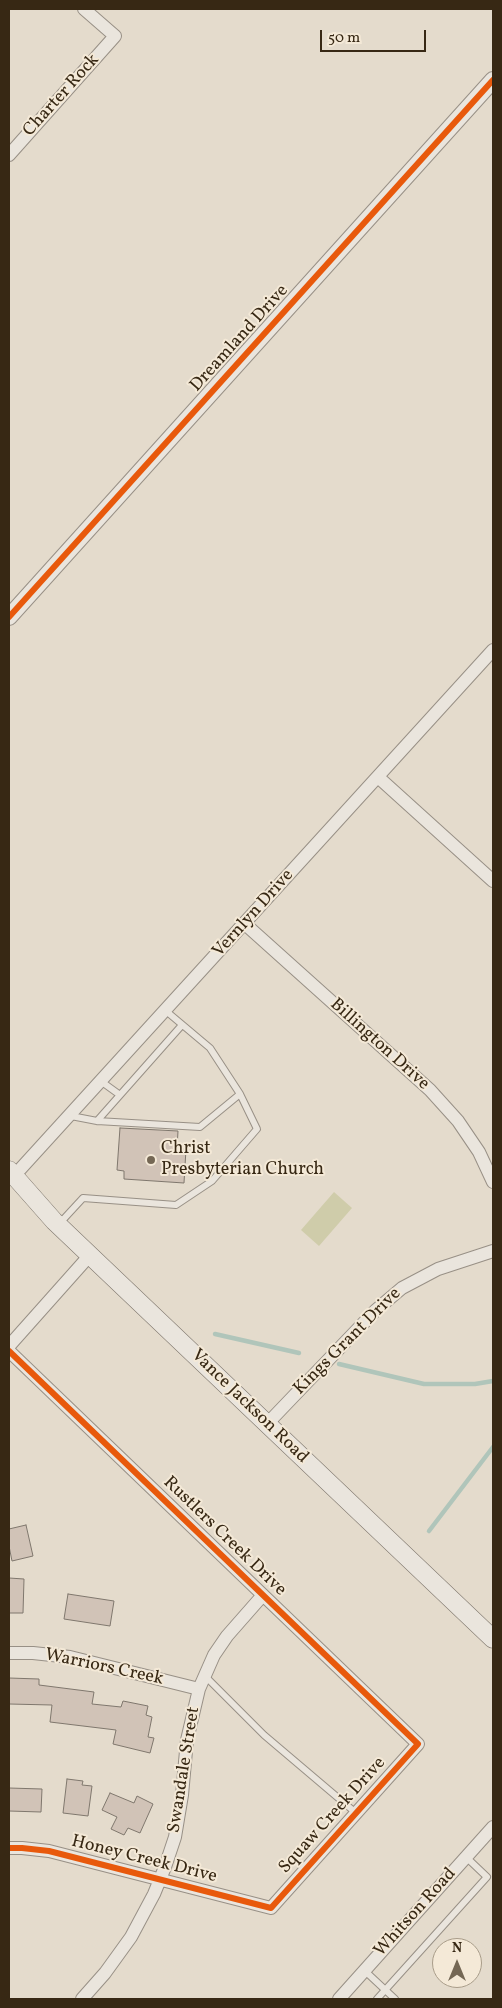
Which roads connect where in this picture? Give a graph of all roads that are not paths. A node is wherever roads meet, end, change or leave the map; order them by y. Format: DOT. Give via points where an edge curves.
graph roads {
  1 [pos="84,9"];
  2 [pos="493,80"];
  3 [pos="9,155"];
  4 [pos="9,617"];
  5 [pos="493,650"];
  6 [pos="378,777"];
  7 [pos="493,881"];
  8 [pos="244,924"];
  9 [pos="166,1012"];
  10 [pos="182,1025"];
  11 [pos="102,1082"];
  12 [pos="120,1094"];
  13 [pos="240,1094"];
  14 [pos="71,1116"];
  15 [pos="97,1121"];
  16 [pos="12,1173"];
  17 [pos="493,1182"];
  18 [pos="58,1224"];
  19 [pos="493,1251"];
  20 [pos="90,1256"];
  21 [pos="9,1346"];
  22 [pos="9,1351"];
  23 [pos="267,1424"];
  24 [pos="263,1595"];
  25 [pos="493,1639"];
  26 [pos="9,1654"];
  27 [pos="204,1675"];
  28 [pos="198,1689"];
  29 [pos="418,1744"];
  30 [pos="356,1813"];
  31 [pos="493,1827"];
  32 [pos="9,1848"];
  33 [pos="466,1857"];
  34 [pos="160,1879"];
  35 [pos="271,1908"];
  36 [pos="365,1971"];
  37 [pos="385,1990"];
  38 [pos="82,1999"];
  39 [pos="339,1999"];
  40 [pos="377,1999"];
  41 [pos="396,1999"];
  1 -- 3 [label="street, Charter Rock" via="115,36"];
  2 -- 4 [label="street, Dreamland Drive"];
  5 -- 6 [label="street, Vernlyn Drive"];
  6 -- 7 [label="street"];
  6 -- 8 [label="street, Vernlyn Drive"];
  8 -- 9 [label="street, Vernlyn Drive"];
  8 -- 17 [label="street, Billington Drive" via="430,1090 458,1121 479,1152"];
  9 -- 10 [label="lane"];
  9 -- 11 [label="street, Vernlyn Drive"];
  10 -- 12 [label="lane"];
  10 -- 13 [label="lane" via="210,1048"];
  11 -- 12 [label="lane"];
  11 -- 14 [label="street, Vernlyn Drive"];
  12 -- 15 [label="lane"];
  13 -- 15 [label="lane" via="200,1127"];
  13 -- 18 [label="lane" via="257,1129 212,1181 176,1205 83,1198"];
  14 -- 15 [label="lane"];
  14 -- 16 [label="street, Vernlyn Drive"];
  16 -- 18 [label="main road, Vance Jackson Road"];
  18 -- 20 [label="main road, Vance Jackson Road"];
  19 -- 23 [label="street, Kings Grant Drive" via="438,1269 402,1288 376,1310"];
  20 -- 21 [label="street"];
  20 -- 23 [label="main road, Vance Jackson Road"];
  22 -- 24 [label="street, Rustlers Creek Drive"];
  23 -- 25 [label="main road, Vance Jackson Road"];
  24 -- 27 [label="street, Swandale Street" via="227,1636"];
  24 -- 29 [label="street, Rustlers Creek Drive"];
  26 -- 28 [label="street, Warriors Creek" via="70,1657"];
  27 -- 28 [label="street, Swandale Street"];
  27 -- 30 [label="lane" via="264,1736"];
  28 -- 34 [label="street, Swandale Street" via="187,1740 175,1837"];
  29 -- 30 [label="street, Squaw Creek Drive"];
  30 -- 35 [label="street, Squaw Creek Drive"];
  31 -- 33 [label="street, Whitson Road"];
  32 -- 34 [label="street, Honey Creek Drive" via="49,1851"];
  33 -- 36 [label="street, Whitson Road"];
  33 -- 37 [label="lane" via="487,1877"];
  34 -- 35 [label="street, Honey Creek Drive"];
  34 -- 38 [label="street, Swandale Street" via="131,1936"];
  36 -- 37 [label="lane"];
  36 -- 39 [label="street, Whitson Road"];
  37 -- 40 [label="lane"];
  37 -- 41 [label="lane"];
}
